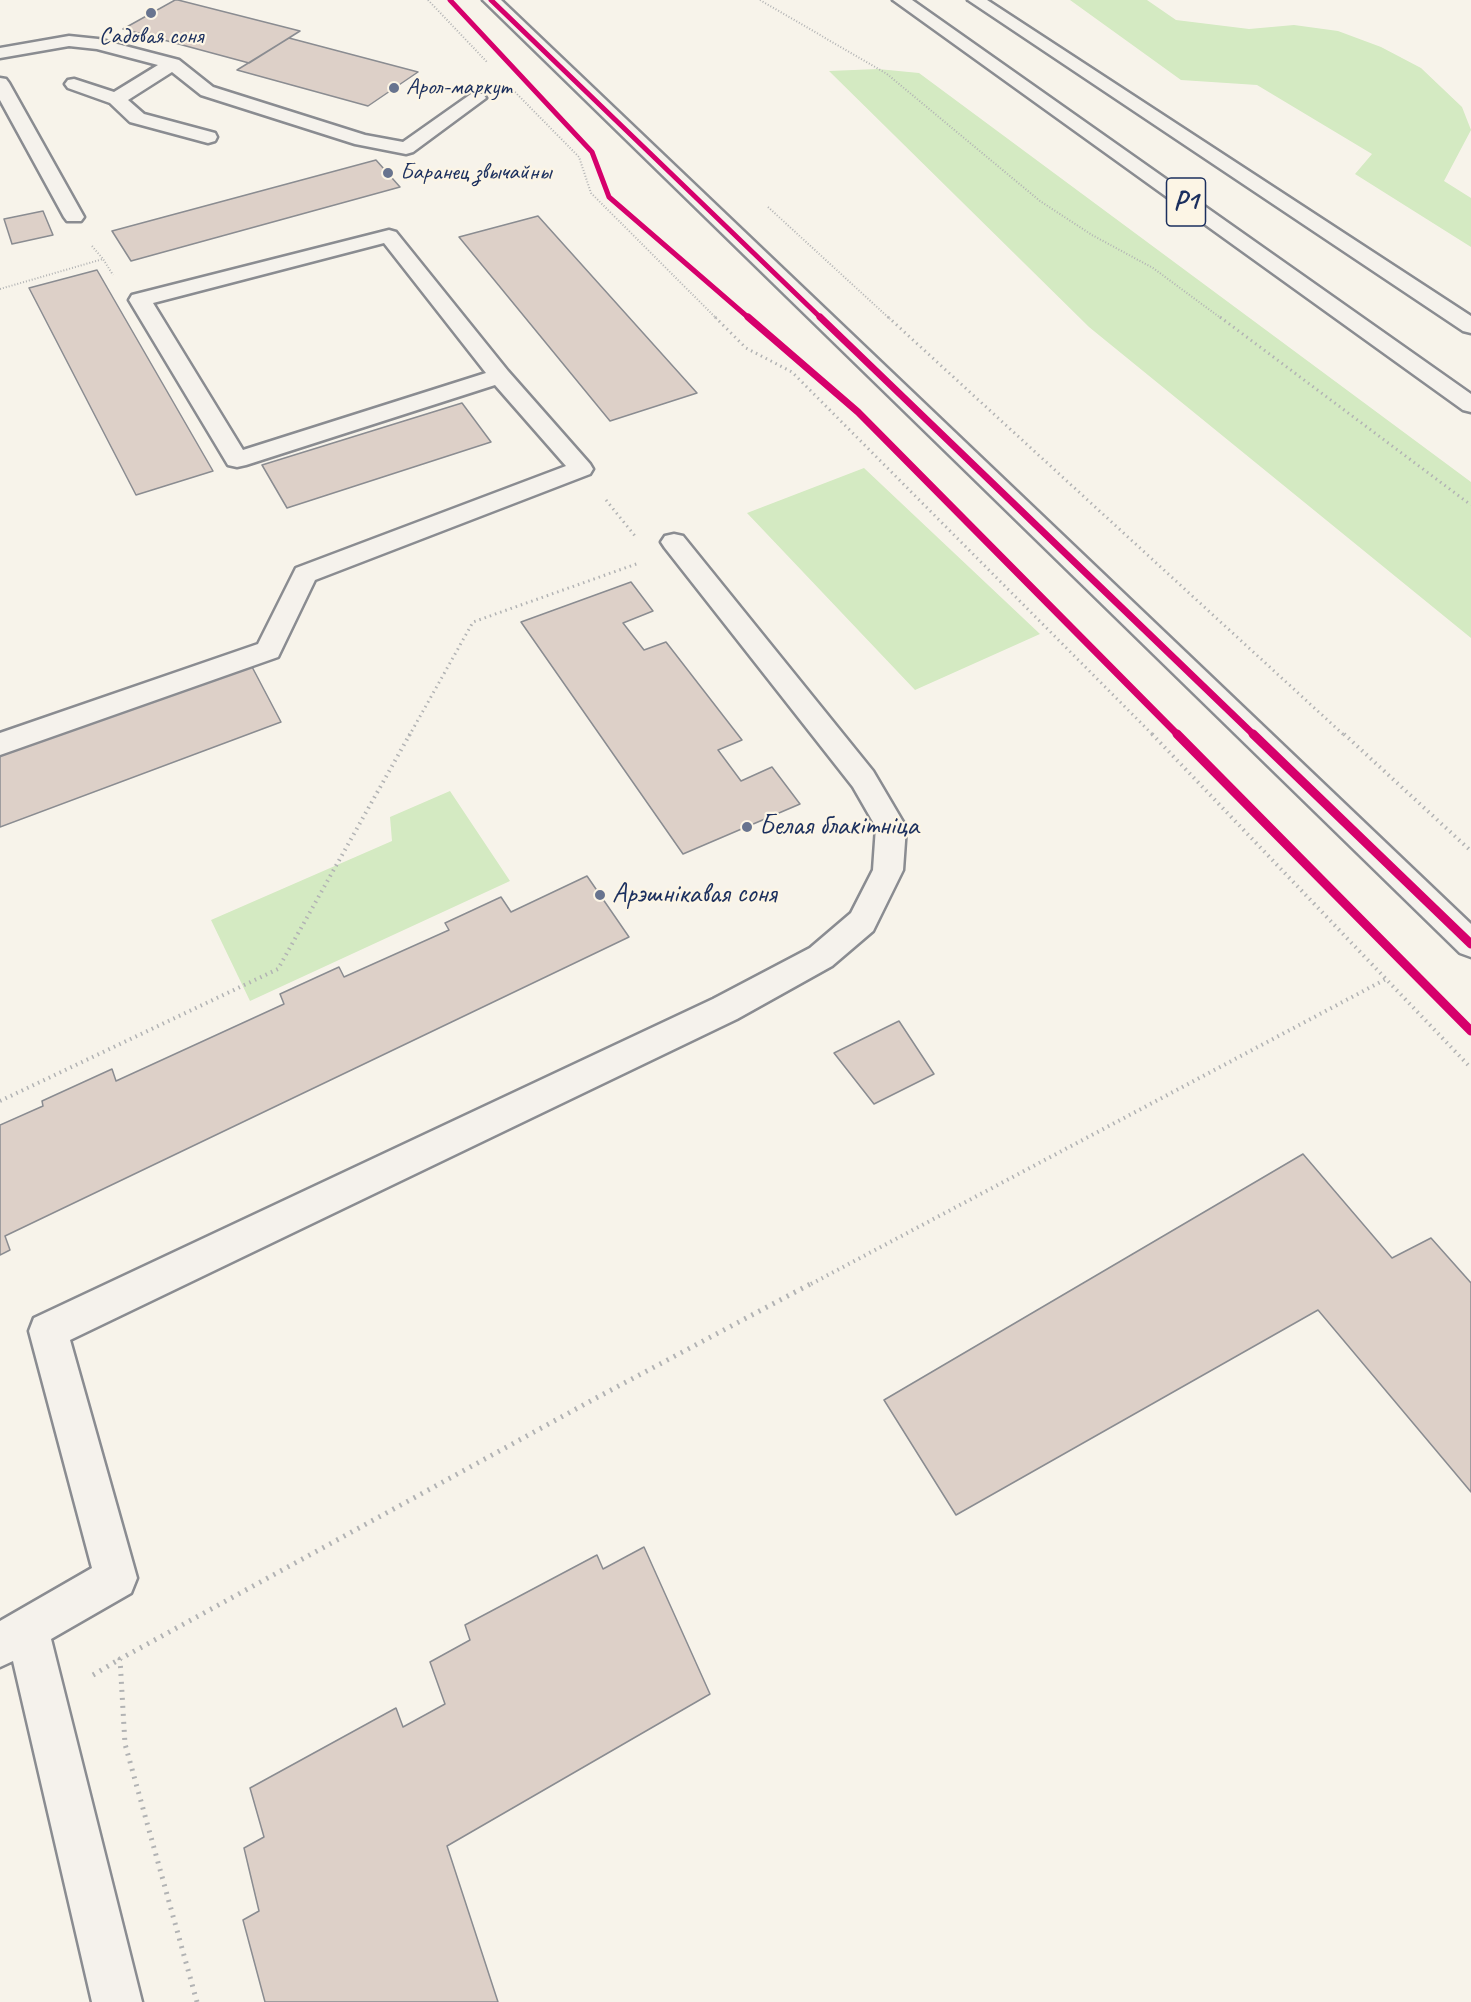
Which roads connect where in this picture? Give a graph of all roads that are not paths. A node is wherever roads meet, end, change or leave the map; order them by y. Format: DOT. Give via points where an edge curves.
graph roads {
  1 [pos="491,0"];
  2 [pos="901,0"];
  3 [pos="976,0"];
  4 [pos="0,53"];
  5 [pos="173,64"];
  6 [pos="0,83"];
  7 [pos="74,84"];
  8 [pos="477,98"];
  9 [pos="116,99"];
  10 [pos="208,137"];
  11 [pos="74,217"];
  12 [pos="1471,326"];
  13 [pos="500,376"];
  14 [pos="1471,405"];
  15 [pos="656,541"];
  16 [pos="0,744"];
  17 [pos="1471,944"];
  18 [pos="14,1636"];
  19 [pos="117,2002"];
  1 -- 17 [label="main road"];
  2 -- 14 [label="main road, Р1"];
  3 -- 12 [label="main road, Р1"];
  4 -- 5 [label="main road" via="69,41 98,44"];
  5 -- 8 [label="main road" via="207,91 362,140 406,148"];
  5 -- 9 [label="main road"];
  6 -- 11 [label="main road"];
  7 -- 9 [label="main road"];
  9 -- 10 [label="main road" via="137,118"];
  13 -- 13 [label="main road" via="389,236 140,300 237,460"];
  13 -- 16 [label="main road" via="581,469 305,574 268,650"];
  15 -- 18 [label="main road" via="863,779 891,827 888,870 862,922 820,957 725,1009 48,1331 116,1578"];
  18 -- 19 [label="main road"];
}
